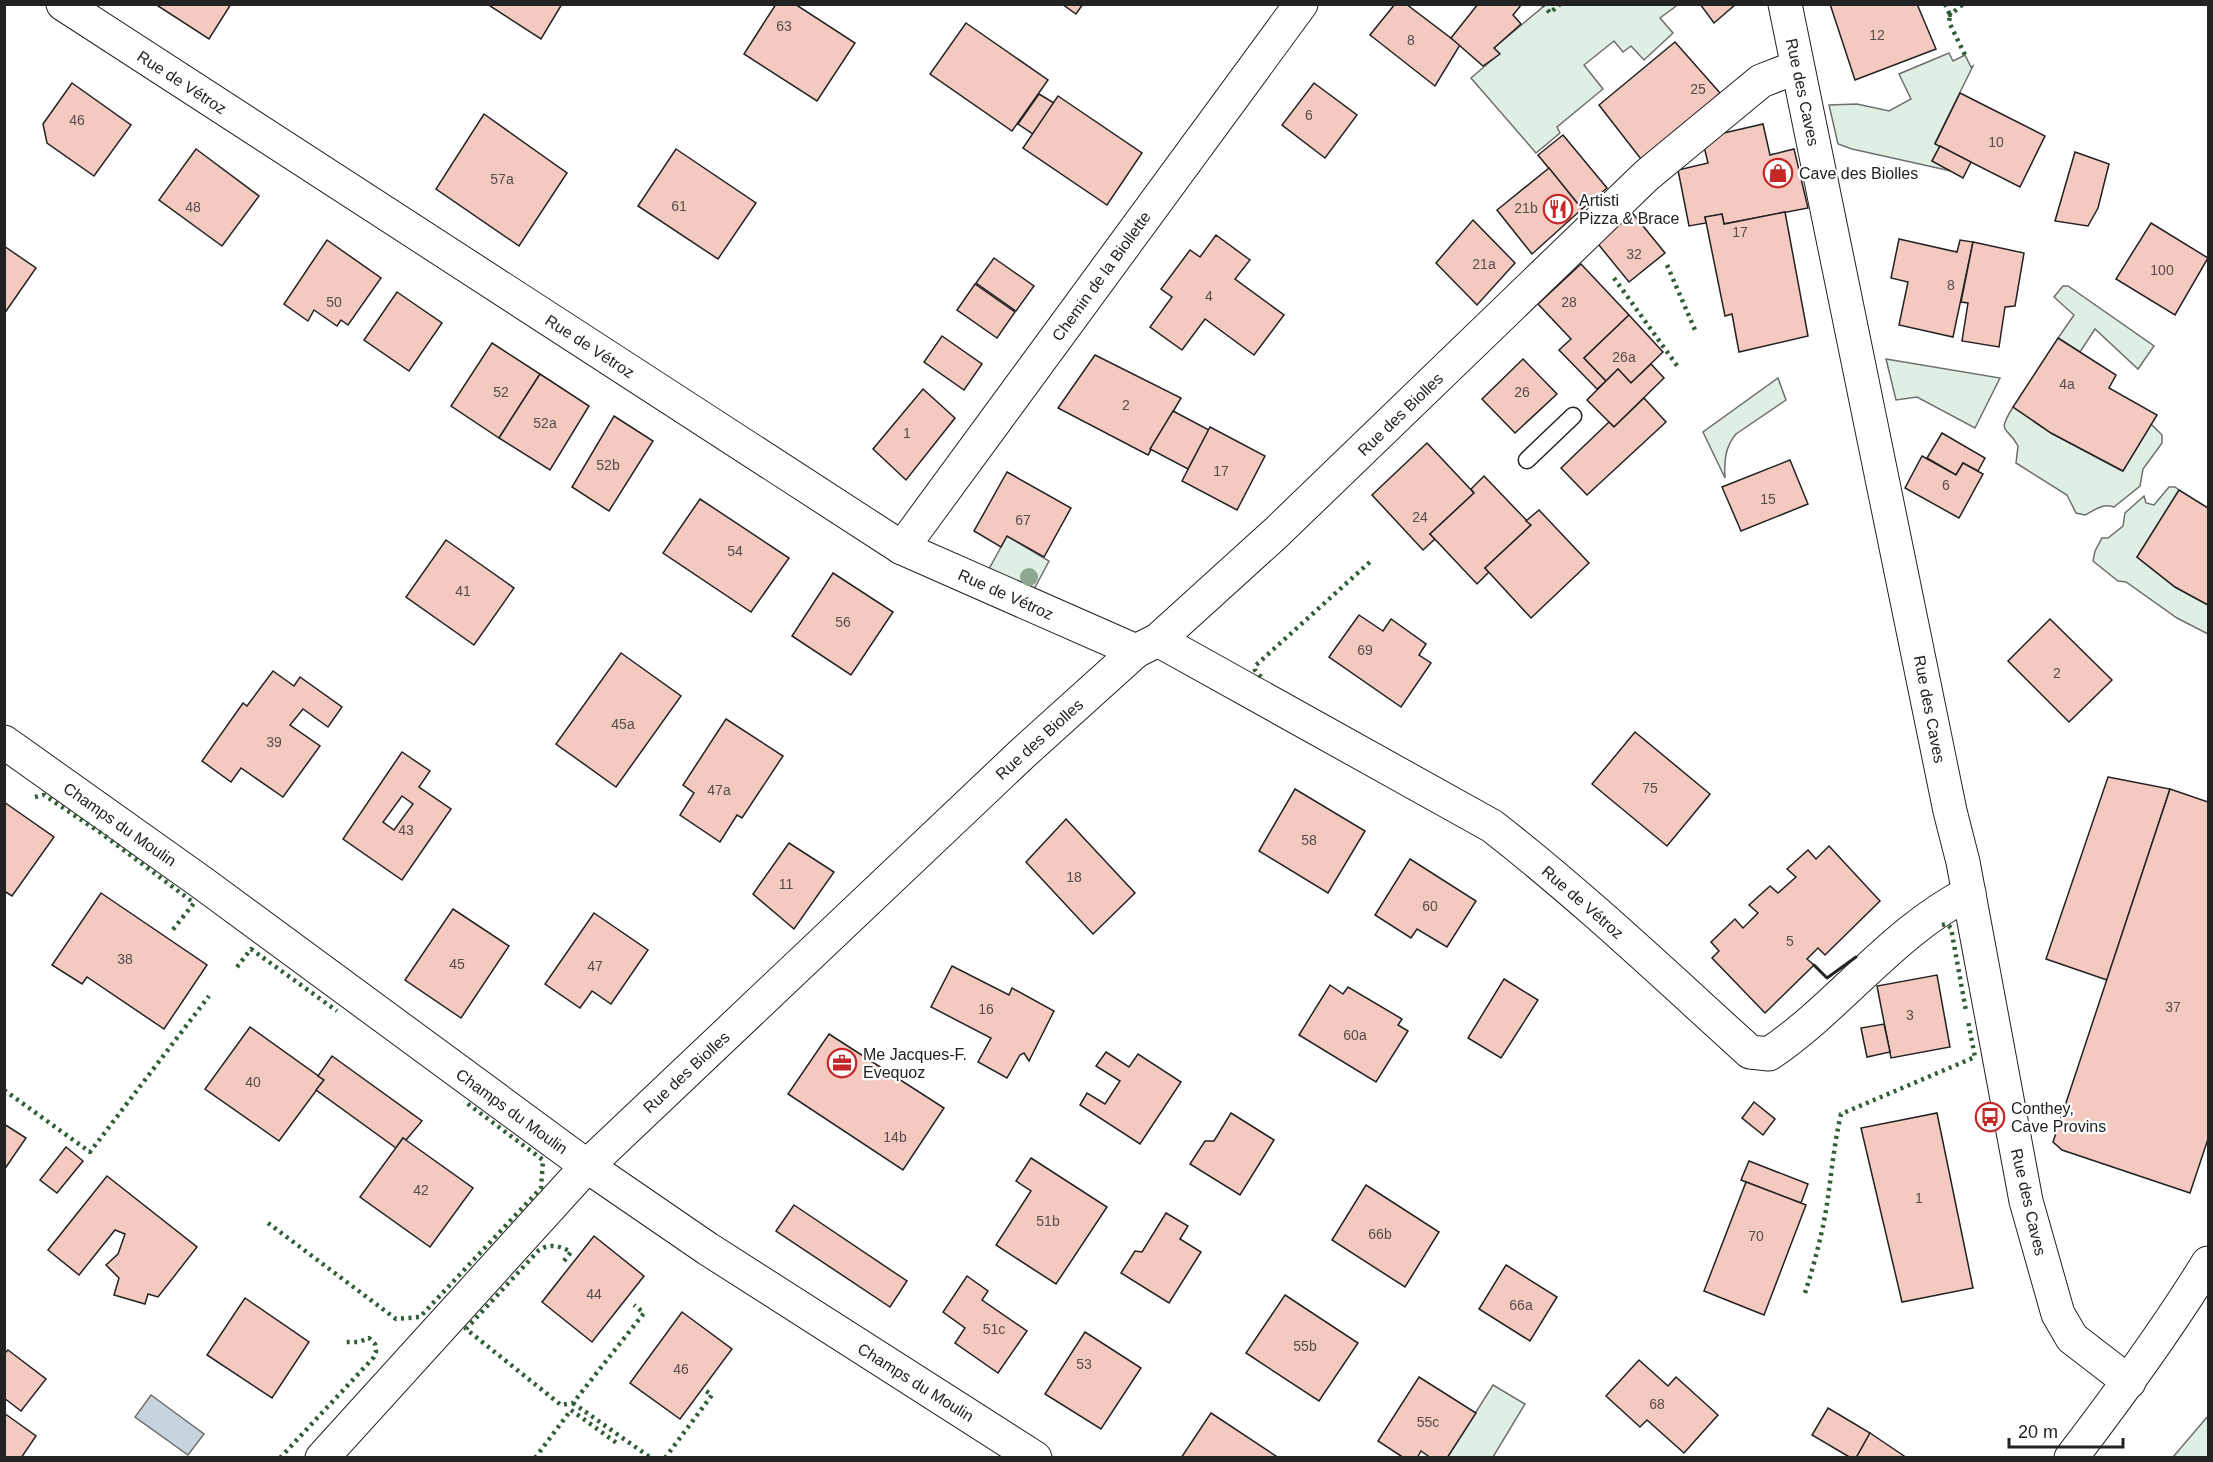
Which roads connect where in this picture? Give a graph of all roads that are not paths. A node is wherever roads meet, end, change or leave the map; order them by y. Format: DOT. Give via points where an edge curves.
graph roads {
  1 [pos="63,4"];
  2 [pos="1301,4"];
  3 [pos="1785,4"];
  4 [pos="1797,67"];
  5 [pos="1573,416"];
  6 [pos="1527,460"];
  7 [pos="902,548"];
  8 [pos="1147,645"];
  9 [pos="4,742"];
  10 [pos="1969,892"];
  11 [pos="587,1166"];
  12 [pos="2208,1263"];
  13 [pos="2129,1382"];
  14 [pos="322,1458"];
  15 [pos="1035,1458"];
  16 [pos="2071,1458"];
  1 -- 7 [label="street, Rue de Vétroz"];
  2 -- 7 [label="street, Chemin de la Biollette"];
  3 -- 4 [label="street, Rue des Caves"];
  4 -- 8 [label="street, Rue des Biolles" via="1761,81 1647,175 1277,532"];
  4 -- 10 [label="street, Rue des Caves"];
  5 -- 6 [label="lane"];
  7 -- 8 [label="street, Rue de Vétroz"];
  8 -- 10 [label="street, Rue de Vétroz" via="1492,826 1553,875 1750,1052 1769,1054 1788,1041 1914,929"];
  8 -- 11 [label="street, Rue des Biolles" via="1023,753"];
  9 -- 11 [label="street, Champs du Moulin"];
  10 -- 13 [label="street, Rue des Caves" via="2026,1201 2058,1314 2072,1338"];
  11 -- 14 [label="street, Rue des Biolles"];
  11 -- 15 [label="street, Champs du Moulin" via="708,1250"];
  12 -- 13 [label="street"];
  13 -- 16 [label="street"];
}
